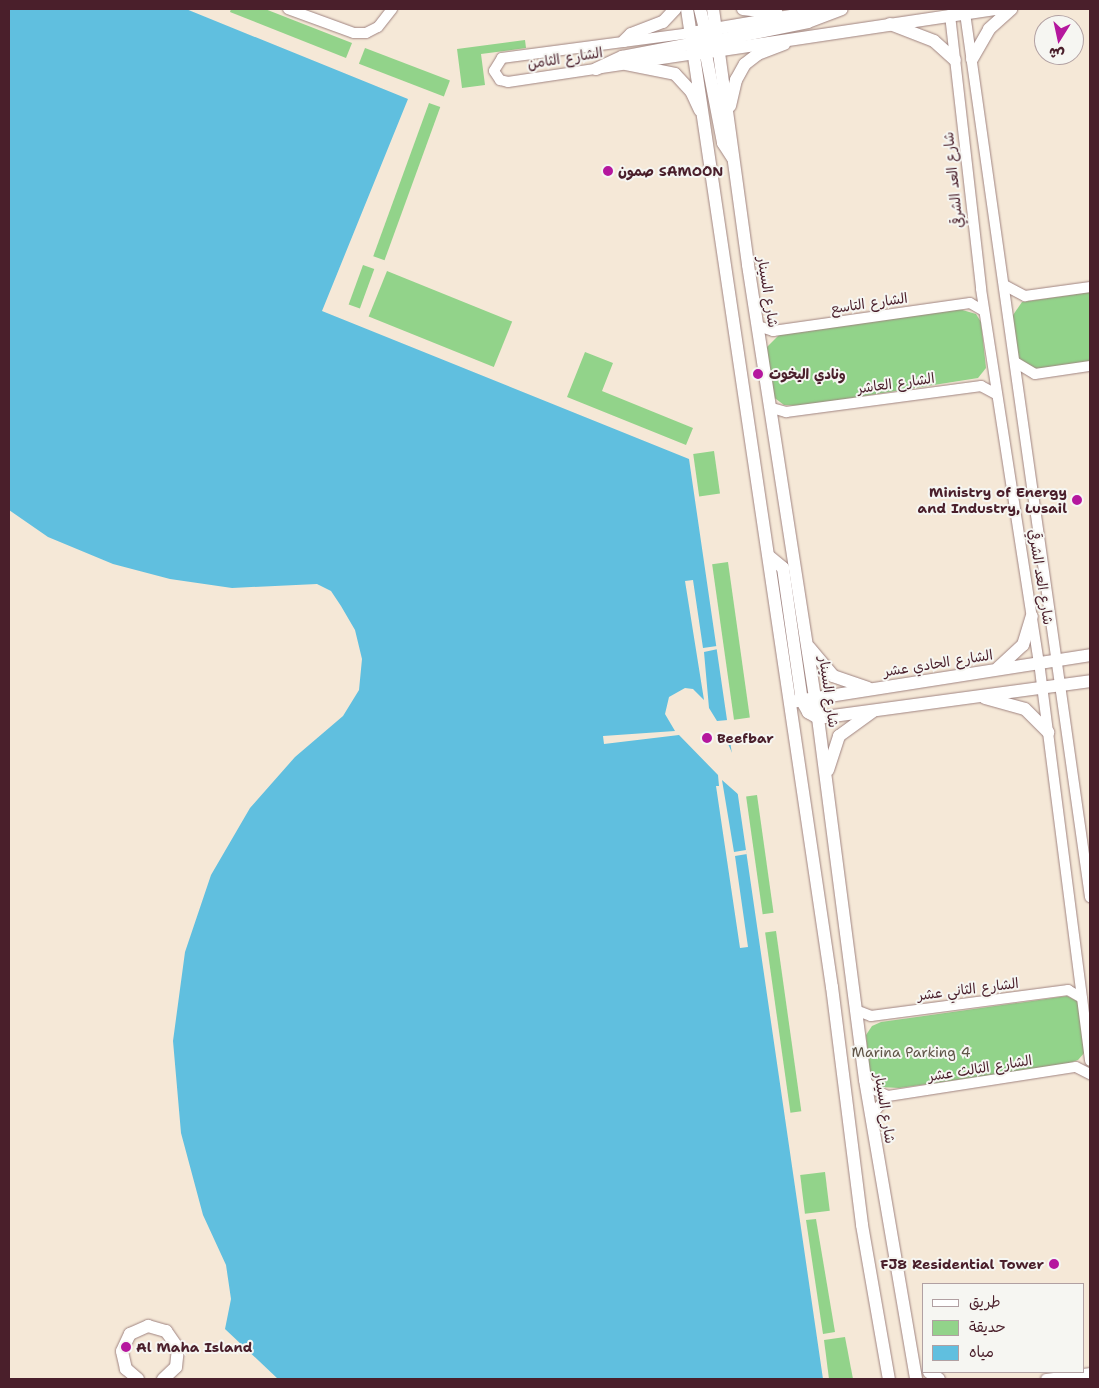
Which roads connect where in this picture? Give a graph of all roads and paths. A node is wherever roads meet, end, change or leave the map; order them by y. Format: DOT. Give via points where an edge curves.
graph roads {
  1 [pos="288,9"];
  2 [pos="392,9"];
  3 [pos="675,9"];
  4 [pos="687,9"];
  5 [pos="700,9"];
  6 [pos="713,9"];
  7 [pos="743,9"];
  8 [pos="837,9"];
  9 [pos="842,9"];
  10 [pos="997,9"];
  11 [pos="1011,9"];
  12 [pos="965,11"];
  13 [pos="949,12"];
  14 [pos="794,16"];
  15 [pos="888,23"];
  16 [pos="794,37"];
  17 [pos="624,41"];
  18 [pos="705,41"];
  19 [pos="972,59"];
  20 [pos="955,60"];
  21 [pos="626,64"];
  22 [pos="596,69"];
  23 [pos="728,116"];
  24 [pos="706,117"];
  25 [pos="735,161"];
  26 [pos="1004,285"];
  27 [pos="1090,287"];
  28 [pos="981,288"];
  29 [pos="1025,296"];
  30 [pos="970,303"];
  31 [pos="984,311"];
  32 [pos="1008,314"];
  33 [pos="758,326"];
  34 [pos="773,331"];
  35 [pos="760,344"];
  36 [pos="1015,362"];
  37 [pos="1090,366"];
  38 [pos="992,372"];
  39 [pos="1035,374"];
  40 [pos="981,386"];
  41 [pos="1019,393"];
  42 [pos="996,394"];
  43 [pos="772,408"];
  44 [pos="786,412"];
  45 [pos="774,425"];
  46 [pos="1032,616"];
  47 [pos="807,644"];
  48 [pos="1090,655"];
  49 [pos="1057,660"];
  50 [pos="1040,662"];
  51 [pos="996,669"];
  52 [pos="1090,680"];
  53 [pos="1060,685"];
  54 [pos="1043,687"];
  55 [pos="873,689"];
  56 [pos="975,696"];
  57 [pos="815,698"];
  58 [pos="796,701"];
  59 [pos="875,710"];
  60 [pos="818,718"];
  61 [pos="1048,732"];
  62 [pos="826,778"];
  63 [pos="1090,897"];
  64 [pos="1079,976"];
  65 [pos="1068,990"];
  66 [pos="1082,998"];
  67 [pos="858,1011"];
  68 [pos="871,1016"];
  69 [pos="860,1029"];
  70 [pos="1090,1056"];
  71 [pos="1076,1067"];
  72 [pos="1090,1074"];
  73 [pos="865,1080"];
  74 [pos="888,1096"];
  75 [pos="871,1116"];
  76 [pos="911,1349"];
  77 [pos="922,1363"];
  78 [pos="1081,1373"];
  79 [pos="1090,1373"];
  80 [pos="1078,1375"];
  81 [pos="171,1377"];
  82 [pos="138,1379"];
  83 [pos="890,1379"];
  84 [pos="916,1379"];
  85 [pos="1046,1379"];
  1 -- 2 [label="street" via="341,30 366,33 385,20"];
  3 -- 17 [label="street" via="663,22 631,34"];
  4 -- 18 [label="street, شارع السينار"];
  5 -- 18 [label="street"];
  6 -- 18 [label="street, شارع السينار"];
  7 -- 14 [label="street"];
  8 -- 14 [label="street, الشارع الثامن"];
  9 -- 18 [label="street" via="808,22"];
  10 -- 12 [label="street, الشارع الثامن"];
  11 -- 19 [label="street" via="989,29"];
  12 -- 13 [label="street, الشارع الثامن"];
  12 -- 19 [label="street, شارع العد الشرقي"];
  13 -- 15 [label="street, الشارع الثامن"];
  13 -- 20 [label="street, شارع العد الشرقي"];
  14 -- 18 [label="street, الشارع الثامن"];
  15 -- 16 [label="street, الشارع الثامن"];
  15 -- 20 [label="street" via="934,41"];
  16 -- 18 [label="street, الشارع الثامن"];
  16 -- 23 [label="street" via="745,64 736,80"];
  17 -- 18 [label="street, الشارع الثامن"];
  17 -- 22 [label="street, الشارع الثامن" via="502,58 494,71 500,80 508,82"];
  18 -- 21 [label="street, الشارع الثامن"];
  18 -- 22 [label="street" via="622,57"];
  18 -- 23 [label="street, شارع السينار"];
  18 -- 24 [label="street, شارع السينار"];
  18 -- 25 [label="street" via="723,143"];
  19 -- 26 [label="street, شارع العد الشرقي"];
  20 -- 28 [label="street, شارع العد الشرقي"];
  21 -- 22 [label="street, الشارع الثامن"];
  21 -- 24 [label="street" via="675,74 691,91"];
  23 -- 25 [label="street, شارع السينار"];
  24 -- 58 [label="street, شارع السينار" via="770,557 783,568"];
  25 -- 33 [label="street, شارع السينار"];
  26 -- 29 [label="street"];
  26 -- 32 [label="street, شارع العد الشرقي"];
  27 -- 29 [label="street"];
  28 -- 30 [label="street"];
  28 -- 31 [label="street, شارع العد الشرقي"];
  29 -- 32 [label="street"];
  30 -- 31 [label="street"];
  30 -- 34 [label="street, الشارع التاسع"];
  31 -- 38 [label="street, شارع العد الشرقي"];
  32 -- 36 [label="street, شارع العد الشرقي"];
  33 -- 34 [label="street, الشارع التاسع"];
  33 -- 35 [label="street, شارع السينار"];
  34 -- 35 [label="street"];
  35 -- 43 [label="street, شارع السينار"];
  36 -- 39 [label="street"];
  36 -- 41 [label="street, شارع العد الشرقي"];
  37 -- 39 [label="street"];
  38 -- 40 [label="street"];
  38 -- 42 [label="street, شارع العد الشرقي"];
  39 -- 41 [label="street"];
  40 -- 42 [label="street"];
  40 -- 44 [label="street, الشارع العاشر"];
  41 -- 49 [label="street, شارع العد الشرقي"];
  42 -- 46 [label="street, شارع العد الشرقي"];
  43 -- 44 [label="street, الشارع العاشر"];
  43 -- 45 [label="street, شارع السينار"];
  44 -- 45 [label="street"];
  45 -- 47 [label="street, شارع السينار"];
  46 -- 50 [label="street, شارع العد الشرقي"];
  46 -- 51 [label="street" via="1023,645"];
  47 -- 55 [label="street" via="833,676"];
  47 -- 57 [label="street, شارع السينار"];
  48 -- 49 [label="street, الشارع الحادي عشر"];
  49 -- 50 [label="street, الشارع الحادي عشر"];
  49 -- 53 [label="street, شارع العد الشرقي"];
  50 -- 51 [label="street, الشارع الحادي عشر"];
  50 -- 54 [label="street, شارع العد الشرقي"];
  51 -- 55 [label="street, الشارع الحادي عشر"];
  52 -- 53 [label="street"];
  53 -- 54 [label="street"];
  53 -- 63 [label="street, شارع العد الشرقي"];
  54 -- 56 [label="street"];
  54 -- 61 [label="street, شارع العد الشرقي"];
  55 -- 57 [label="street, الشارع الحادي عشر"];
  56 -- 59 [label="street"];
  56 -- 61 [label="street" via="1024,709 1035,716"];
  57 -- 58 [label="street, الشارع الحادي عشر"];
  57 -- 60 [label="street, شارع السينار"];
  58 -- 60 [label="street"];
  58 -- 83 [label="street" via="862,1224"];
  59 -- 60 [label="street"];
  59 -- 62 [label="street" via="839,736"];
  60 -- 62 [label="street, شارع السينار"];
  61 -- 64 [label="street, شارع العد الشرقي"];
  62 -- 67 [label="street, شارع السينار"];
  64 -- 65 [label="street"];
  64 -- 66 [label="street, شارع العد الشرقي"];
  65 -- 66 [label="street"];
  65 -- 68 [label="street, الشارع الثاني عشر"];
  66 -- 70 [label="street, شارع العد الشرقي"];
  67 -- 68 [label="street, الشارع الثاني عشر"];
  67 -- 69 [label="street, شارع السينار"];
  68 -- 69 [label="street"];
  69 -- 73 [label="street, شارع السينار"];
  70 -- 71 [label="street"];
  71 -- 72 [label="street"];
  71 -- 74 [label="street, الشارع الثالث عشر"];
  73 -- 74 [label="street" via="873,1089"];
  73 -- 75 [label="street, شارع السينار"];
  74 -- 75 [label="street"];
  75 -- 76 [label="street, شارع السينار"];
  76 -- 77 [label="street"];
  76 -- 84 [label="street, شارع السينار"];
  78 -- 80 [label="street"];
  79 -- 80 [label="street"];
  80 -- 85 [label="street"];
  81 -- 82 [label="street" via="179,1355 172,1335 154,1326 141,1327 130,1334 122,1350 126,1369"];
}
